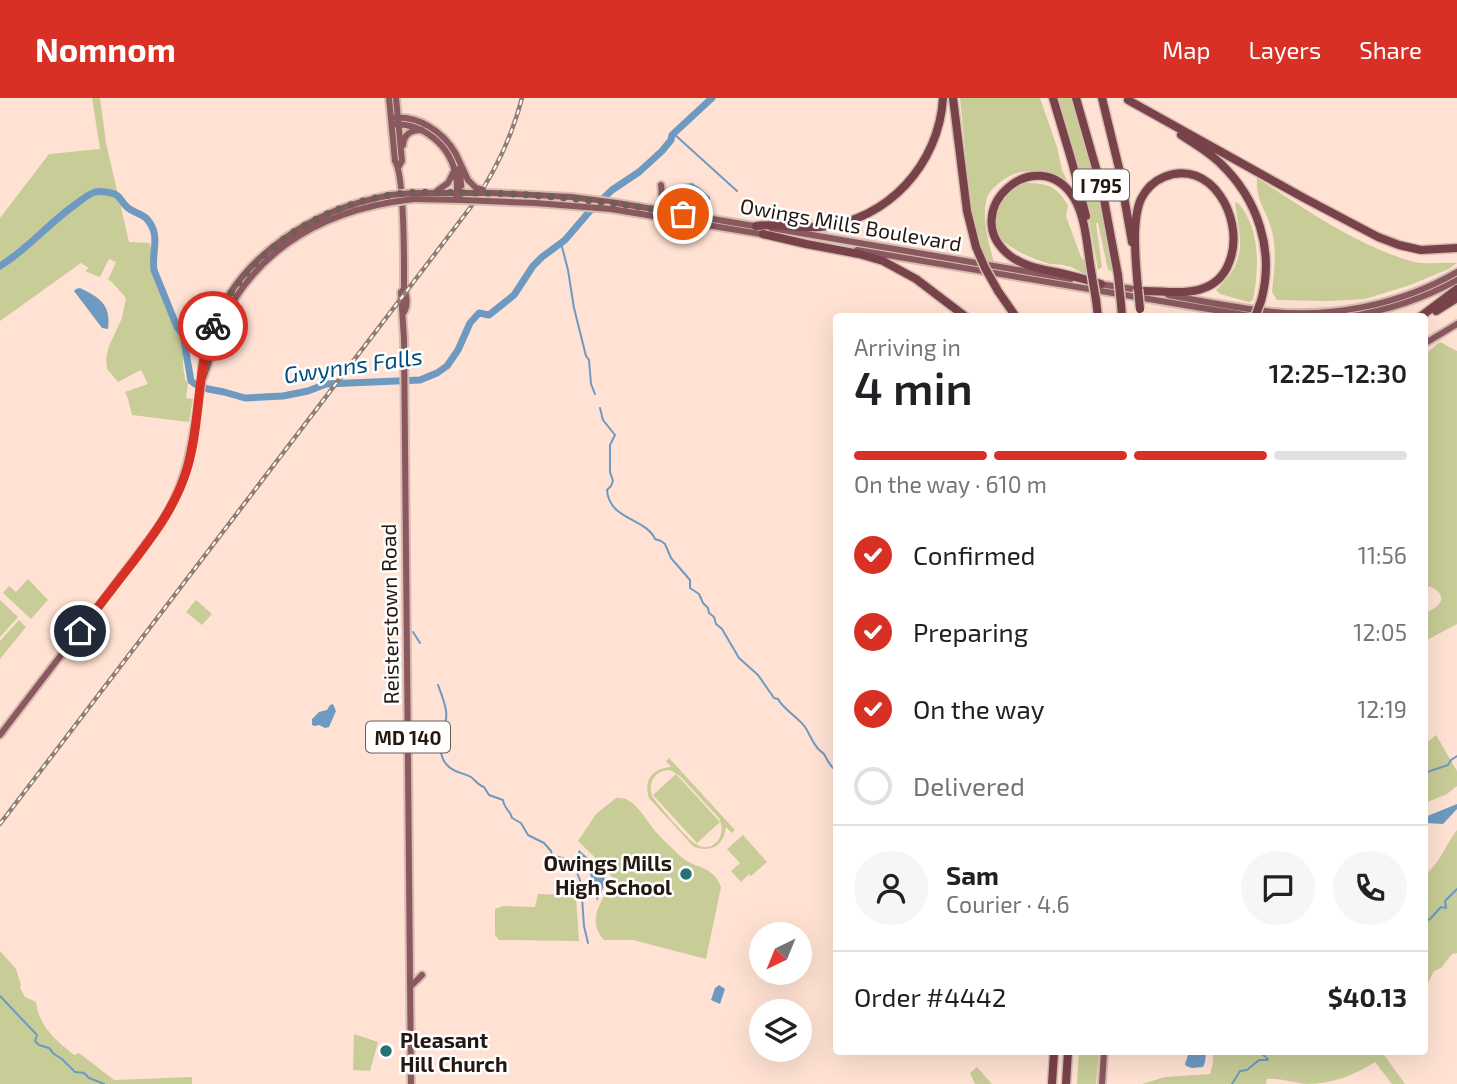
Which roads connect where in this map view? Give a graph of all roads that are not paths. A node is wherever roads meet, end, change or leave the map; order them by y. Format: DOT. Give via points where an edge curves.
graph roads {
  1 [pos="389,98"];
  2 [pos="396,98"];
  3 [pos="943,98"];
  4 [pos="953,98"];
  5 [pos="1053,98"];
  6 [pos="1076,98"];
  7 [pos="1102,98"];
  8 [pos="1127,99"];
  9 [pos="395,120"];
  10 [pos="424,130"];
  11 [pos="400,164"];
  12 [pos="457,166"];
  13 [pos="661,186"];
  14 [pos="431,192"];
  15 [pos="492,193"];
  16 [pos="458,194"];
  17 [pos="413,196"];
  18 [pos="653,216"];
  19 [pos="704,217"];
  20 [pos="756,226"];
  21 [pos="763,234"];
  22 [pos="866,245"];
  23 [pos="1457,246"];
  24 [pos="1093,271"];
  25 [pos="1457,272"];
  26 [pos="1137,276"];
  27 [pos="1457,280"];
  28 [pos="1101,284"];
  29 [pos="1457,289"];
  30 [pos="1145,291"];
  31 [pos="1457,298"];
  32 [pos="959,313"];
  33 [pos="1013,313"];
  34 [pos="1100,313"];
  35 [pos="1122,313"];
  36 [pos="1140,313"];
  37 [pos="1231,313"];
  38 [pos="1256,313"];
  39 [pos="1365,313"];
  40 [pos="1427,313"];
  41 [pos="1428,314"];
  42 [pos="1457,324"];
  43 [pos="1428,342"];
  44 [pos="0,735"];
  45 [pos="422,975"];
  46 [pos="410,987"];
  47 [pos="1054,1055"];
  48 [pos="1069,1055"];
  49 [pos="1104,1055"];
  50 [pos="411,1084"];
  51 [pos="1052,1084"];
  52 [pos="1066,1084"];
  53 [pos="1102,1084"];
  1 -- 9 [label="main road, Reisterstown Road / MD 140"];
  2 -- 9 [label="main road, Reisterstown Road / MD 140"];
  3 -- 20 [label="highway" via="937,131 925,159 905,186 882,205 828,226"];
  4 -- 33 [label="highway, bridge" via="976,247"];
  5 -- 24 [label="highway, I 795" via="1081,194"];
  6 -- 35 [label="highway, I 795, bridge" via="1102,189"];
  7 -- 26 [label="highway"];
  8 -- 23 [label="highway" via="1368,233 1407,248"];
  8 -- 38 [label="highway, bridge" via="1214,158 1243,189 1254,210 1266,257"];
  9 -- 10 [label="main road"];
  9 -- 11 [label="main road, Reisterstown Road / MD 140"];
  9 -- 12 [label="main road" via="418,121 434,129 448,143"];
  10 -- 11 [label="main road" via="406,135"];
  10 -- 12 [label="main road"];
  11 -- 46 [label="main road, Reisterstown Road / MD 140" via="406,293"];
  12 -- 14 [label="main road" via="446,185"];
  12 -- 15 [label="main road, bridge" via="476,188"];
  12 -- 16 [label="main road"];
  13 -- 19 [label="main road" via="666,204"];
  14 -- 16 [label="main road, Owings Mills Boulevard"];
  14 -- 17 [label="main road, Owings Mills Boulevard"];
  15 -- 16 [label="main road, Owings Mills Boulevard, bridge"];
  15 -- 19 [label="main road, Owings Mills Boulevard" via="571,197"];
  16 -- 17 [label="main road, Owings Mills Boulevard"];
  16 -- 18 [label="main road, Owings Mills Boulevard, bridge"];
  17 -- 44 [label="main road, Owings Mills Boulevard, bridge" via="392,198 324,222 271,256 251,276 216,337 202,380 187,469 176,498"];
  18 -- 21 [label="main road, Owings Mills Boulevard"];
  18 -- 22 [label="main road"];
  19 -- 20 [label="main road, Owings Mills Boulevard"];
  20 -- 22 [label="main road, Owings Mills Boulevard"];
  21 -- 32 [label="highway" via="874,258 907,273"];
  21 -- 37 [label="main road, Owings Mills Boulevard"];
  22 -- 28 [label="main road, Owings Mills Boulevard"];
  24 -- 28 [label="highway" via="1082,217 1067,189 1054,179 1039,176 1018,179 1004,190 995,203 992,220 1004,251 1021,263"];
  24 -- 34 [label="highway, bridge"];
  25 -- 30 [label="main road, Owings Mills Boulevard" via="1388,301 1310,313 1266,312"];
  26 -- 30 [label="highway" via="1136,219 1146,191 1160,179 1177,174 1210,184 1226,204 1233,228 1233,250 1224,272 1201,290"];
  26 -- 36 [label="highway, bridge"];
  27 -- 39 [label="main road" via="1413,300"];
  28 -- 30 [label="main road, Owings Mills Boulevard"];
  29 -- 40 [label="highway"];
  31 -- 41 [label="highway"];
  42 -- 43 [label="main road"];
  45 -- 46 [label="main road"];
  46 -- 50 [label="main road, Reisterstown Road / MD 140"];
  47 -- 51 [label="highway"];
  48 -- 52 [label="highway"];
  49 -- 53 [label="main road"];
}
